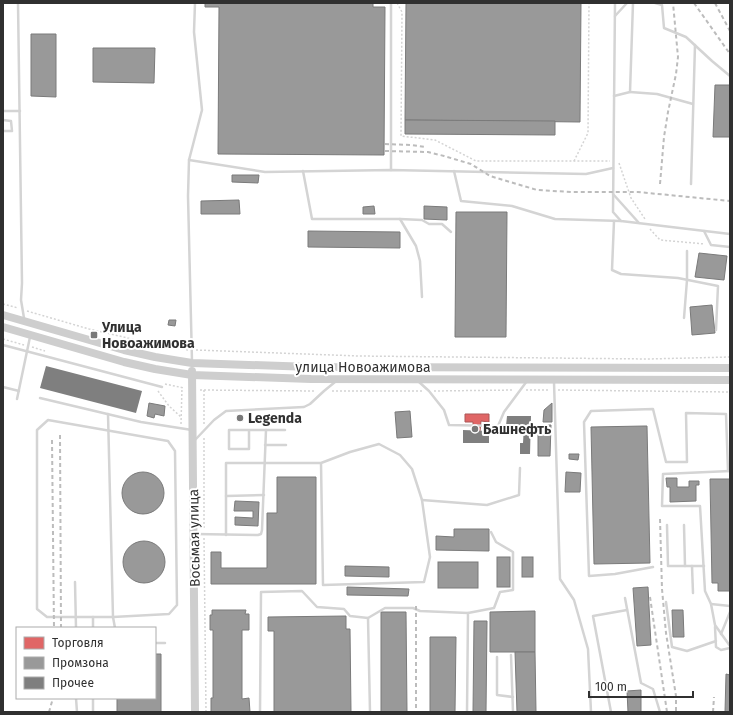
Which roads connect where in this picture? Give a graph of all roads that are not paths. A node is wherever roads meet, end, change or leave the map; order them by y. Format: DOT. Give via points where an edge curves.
graph roads {
  1 [pos="18,3"];
  2 [pos="195,3"];
  3 [pos="391,3"];
  4 [pos="615,3"];
  5 [pos="626,3"];
  6 [pos="633,3"];
  7 [pos="655,3"];
  8 [pos="615,17"];
  9 [pos="695,45"];
  10 [pos="730,76"];
  11 [pos="630,92"];
  12 [pos="614,96"];
  13 [pos="694,104"];
  14 [pos="3,111"];
  15 [pos="20,111"];
  16 [pos="3,120"];
  17 [pos="3,131"];
  18 [pos="189,160"];
  19 [pos="613,168"];
  20 [pos="391,170"];
  21 [pos="303,171"];
  22 [pos="454,171"];
  23 [pos="691,184"];
  24 [pos="613,194"];
  25 [pos="400,219"];
  26 [pos="614,221"];
  27 [pos="621,222"];
  28 [pos="639,224"];
  29 [pos="704,231"];
  30 [pos="451,232"];
  31 [pos="730,234"];
  32 [pos="730,247"];
  33 [pos="687,251"];
  34 [pos="687,280"];
  35 [pos="422,297"];
  36 [pos="3,315"];
  37 [pos="684,318"];
  38 [pos="25,321"];
  39 [pos="3,327"];
  40 [pos="716,330"];
  41 [pos="30,334"];
  42 [pos="3,345"];
  43 [pos="27,351"];
  44 [pos="192,363"];
  45 [pos="730,368"];
  46 [pos="192,375"];
  47 [pos="339,379"];
  48 [pos="416,379"];
  49 [pos="528,379"];
  50 [pos="554,380"];
  51 [pos="730,380"];
  52 [pos="3,387"];
  53 [pos="162,387"];
  54 [pos="19,390"];
  55 [pos="40,398"];
  56 [pos="17,399"];
  57 [pos="108,414"];
  58 [pos="108,430"];
  59 [pos="192,430"];
  60 [pos="249,430"];
  61 [pos="266,430"];
  62 [pos="285,430"];
  63 [pos="192,443"];
  64 [pos="266,445"];
  65 [pos="286,445"];
  66 [pos="265,463"];
  67 [pos="321,463"];
  68 [pos="520,468"];
  69 [pos="729,471"];
  70 [pos="264,495"];
  71 [pos="226,496"];
  72 [pos="422,500"];
  73 [pos="667,525"];
  74 [pos="684,525"];
  75 [pos="491,532"];
  76 [pos="194,534"];
  77 [pos="226,535"];
  78 [pos="685,566"];
  79 [pos="692,566"];
  80 [pos="704,566"];
  81 [pos="653,567"];
  82 [pos="76,582"];
  83 [pos="693,593"];
  84 [pos="625,598"];
  85 [pos="666,602"];
  86 [pos="710,604"];
  87 [pos="730,606"];
  88 [pos="627,610"];
  89 [pos="730,612"];
  90 [pos="468,613"];
  91 [pos="76,617"];
  92 [pos="93,617"];
  93 [pos="113,617"];
  94 [pos="368,618"];
  95 [pos="715,626"];
  96 [pos="76,627"];
  97 [pos="93,627"];
  98 [pos="114,627"];
  99 [pos="721,634"];
  100 [pos="716,641"];
  101 [pos="156,643"];
  102 [pos="165,643"];
  103 [pos="730,647"];
  104 [pos="511,655"];
  105 [pos="497,656"];
  106 [pos="513,697"];
  107 [pos="76,699"];
  108 [pos="93,699"];
  109 [pos="77,712"];
  110 [pos="93,712"];
  111 [pos="195,712"];
  112 [pos="260,712"];
  113 [pos="370,712"];
  114 [pos="467,712"];
  115 [pos="513,712"];
  116 [pos="591,712"];
  117 [pos="612,712"];
  118 [pos="660,712"];
  1 -- 15 [label="lane"];
  2 -- 18 [label="lane" via="194,32 202,110"];
  3 -- 20 [label="lane"];
  4 -- 8 [label="lane"];
  5 -- 8 [label="lane"];
  6 -- 11 [label="lane"];
  7 -- 9 [label="lane" via="662,5 664,28 686,36"];
  8 -- 12 [label="lane"];
  9 -- 10 [label="lane"];
  9 -- 13 [label="lane"];
  11 -- 12 [label="lane"];
  11 -- 13 [label="lane" via="657,94"];
  12 -- 19 [label="lane"];
  13 -- 23 [label="lane"];
  14 -- 15 [label="lane"];
  15 -- 38 [label="lane" via="21,300"];
  16 -- 17 [label="lane" via="11,120 12,131"];
  18 -- 21 [label="lane" via="265,172"];
  18 -- 44 [label="lane"];
  19 -- 22 [label="lane" via="586,174"];
  19 -- 24 [label="lane"];
  20 -- 21 [label="lane"];
  20 -- 22 [label="lane"];
  21 -- 25 [label="lane" via="312,219"];
  22 -- 26 [label="lane" via="461,201 512,206 555,219"];
  24 -- 27 [label="lane" via="613,212"];
  24 -- 28 [label="lane"];
  25 -- 30 [label="lane" via="442,224"];
  25 -- 35 [label="lane" via="416,246 420,261"];
  26 -- 27 [label="lane"];
  26 -- 34 [label="lane" via="612,270 621,274"];
  27 -- 28 [label="lane"];
  28 -- 29 [label="lane"];
  29 -- 31 [label="lane"];
  29 -- 32 [label="lane" via="711,245"];
  33 -- 34 [label="lane"];
  34 -- 37 [label="lane"];
  34 -- 40 [label="lane" via="718,286"];
  36 -- 38 [label="main road, улица Новоажимова"];
  38 -- 44 [label="main road, улица Новоажимова" via="124,350"];
  39 -- 41 [label="main road, улица Новоажимова"];
  41 -- 43 [label="lane"];
  41 -- 46 [label="main road, улица Новоажимова" via="124,362"];
  42 -- 43 [label="lane"];
  43 -- 53 [label="lane"];
  43 -- 54 [label="lane"];
  44 -- 45 [label="main road, улица Новоажимова" via="312,367"];
  44 -- 46 [label="main road, Восьмая улица"];
  46 -- 47 [label="main road, улица Новоажимова"];
  46 -- 59 [label="main road, Восьмая улица"];
  47 -- 48 [label="main road, улица Новоажимова"];
  47 -- 63 [label="lane" via="304,407 226,411"];
  48 -- 49 [label="main road, улица Новоажимова"];
  48 -- 49 [label="lane" via="444,410 449,426 498,426 504,412"];
  49 -- 50 [label="main road, улица Новоажимова"];
  50 -- 51 [label="main road, улица Новоажимова"];
  50 -- 116 [label="lane" via="560,579 574,600 588,649"];
  52 -- 54 [label="lane"];
  54 -- 56 [label="lane"];
  55 -- 57 [label="lane"];
  57 -- 58 [label="lane"];
  57 -- 59 [label="lane"];
  58 -- 91 [label="lane" via="48,420 36,430 37,609 47,617"];
  58 -- 93 [label="lane"];
  58 -- 93 [label="lane" via="168,441 175,451 177,605 169,614"];
  59 -- 63 [label="main road, Восьмая улица"];
  60 -- 60 [label="lane" via="229,430 229,449 249,449"];
  60 -- 61 [label="lane"];
  61 -- 62 [label="lane"];
  61 -- 64 [label="lane"];
  63 -- 76 [label="main road, Восьмая улица"];
  64 -- 65 [label="lane"];
  64 -- 66 [label="lane"];
  66 -- 67 [label="lane"];
  66 -- 70 [label="lane"];
  66 -- 71 [label="lane" via="226,464"];
  67 -- 72 [label="lane" via="379,444 400,455 412,469"];
  67 -- 72 [label="lane" via="323,585 424,582 430,557"];
  68 -- 72 [label="lane" via="519,496 487,505"];
  69 -- 80 [label="lane" via="663,474 662,506 700,506"];
  69 -- 81 [label="lane" via="726,414 686,413 687,462 666,462 653,409 591,411 584,422 589,576"];
  70 -- 71 [label="lane"];
  70 -- 77 [label="lane" via="261,534"];
  71 -- 77 [label="lane"];
  73 -- 78 [label="lane" via="668,566"];
  74 -- 78 [label="lane"];
  75 -- 90 [label="lane" via="496,542 513,552 513,590 500,592 494,608"];
  76 -- 77 [label="lane"];
  76 -- 111 [label="main road, Восьмая улица"];
  78 -- 79 [label="lane"];
  79 -- 80 [label="lane"];
  79 -- 83 [label="lane"];
  80 -- 86 [label="lane"];
  82 -- 91 [label="lane"];
  84 -- 88 [label="lane"];
  85 -- 100 [label="lane" via="672,647 688,651"];
  86 -- 87 [label="lane"];
  86 -- 95 [label="lane"];
  88 -- 117 [label="lane" via="593,616"];
  88 -- 118 [label="lane" via="641,683 653,689"];
  89 -- 99 [label="lane"];
  90 -- 94 [label="lane" via="386,608"];
  90 -- 114 [label="lane"];
  91 -- 92 [label="lane"];
  91 -- 96 [label="lane"];
  92 -- 93 [label="lane"];
  92 -- 97 [label="lane"];
  93 -- 98 [label="lane"];
  94 -- 112 [label="lane" via="350,616 344,609 317,607 302,591 261,592"];
  94 -- 113 [label="lane"];
  95 -- 99 [label="lane"];
  95 -- 100 [label="lane"];
  99 -- 103 [label="lane"];
  100 -- 103 [label="lane" via="716,648 721,650"];
  101 -- 102 [label="lane"];
  104 -- 106 [label="lane"];
  105 -- 106 [label="lane" via="498,695"];
  106 -- 115 [label="lane"];
  107 -- 109 [label="lane"];
  108 -- 110 [label="lane"];
}
